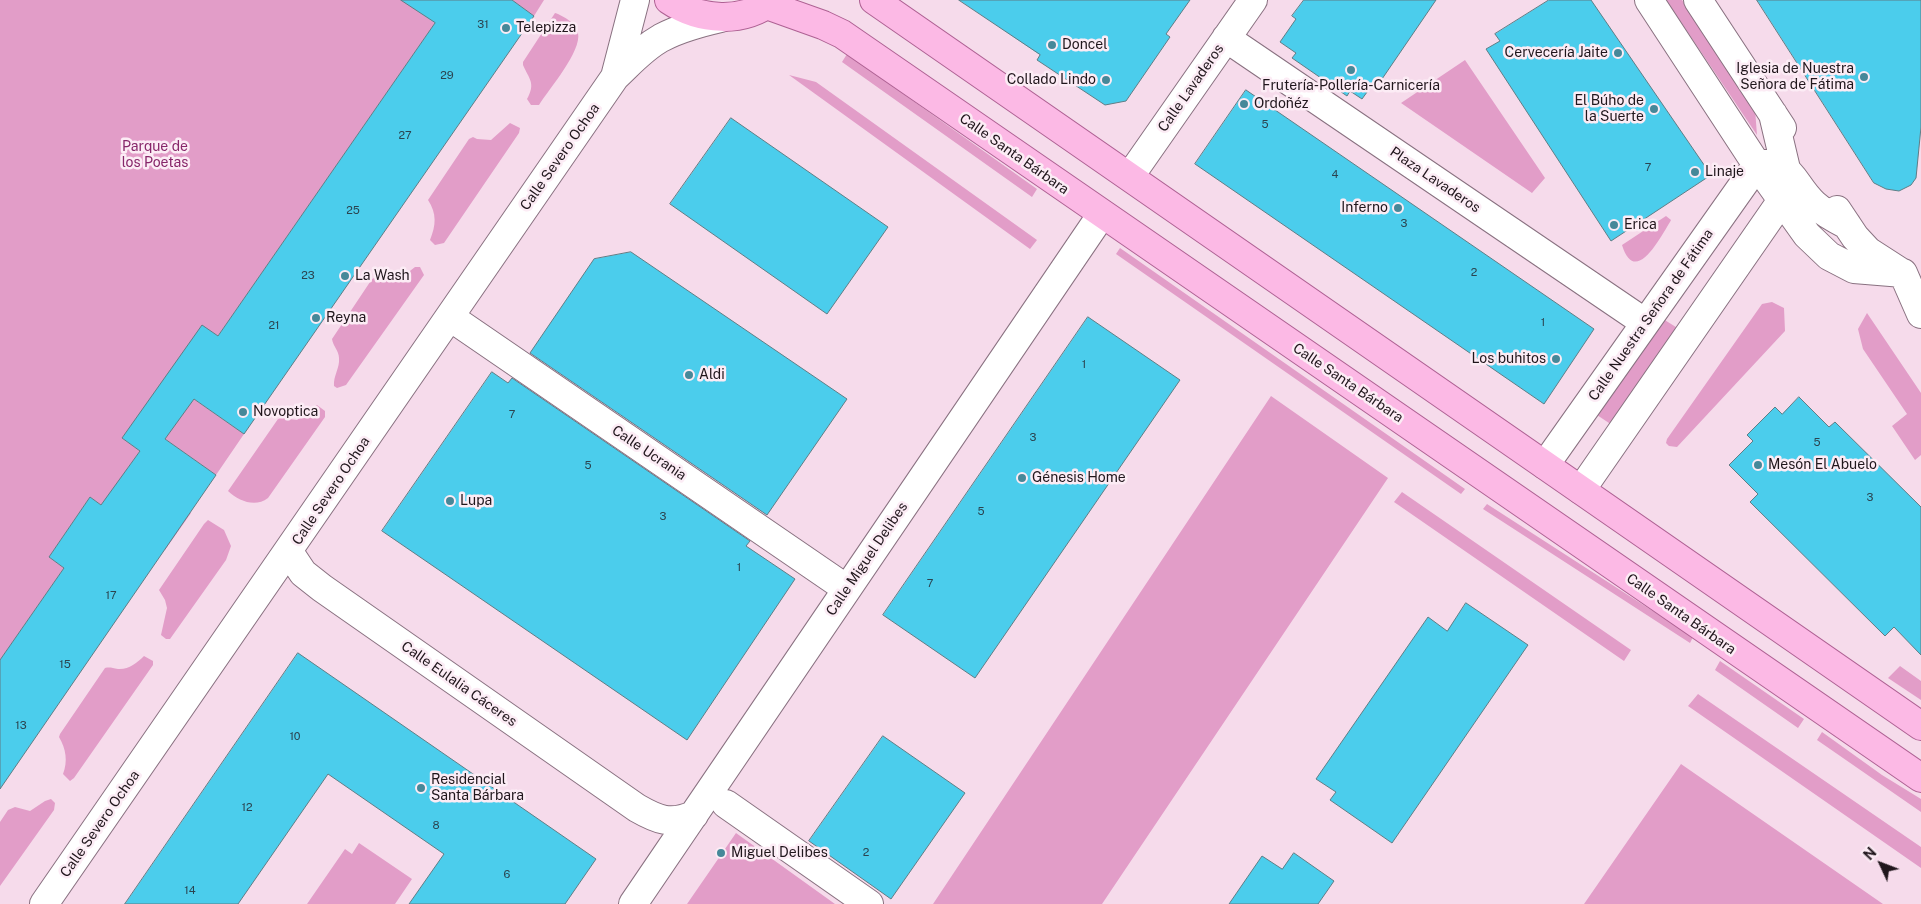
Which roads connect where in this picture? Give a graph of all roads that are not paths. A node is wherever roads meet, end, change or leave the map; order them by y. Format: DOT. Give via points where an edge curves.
graph roads {
  1 [pos="635,0"];
  2 [pos="669,0"];
  3 [pos="874,0"];
  4 [pos="1253,0"];
  5 [pos="1648,0"];
  6 [pos="1698,0"];
  7 [pos="770,3"];
  8 [pos="721,18"];
  9 [pos="1226,38"];
  10 [pos="615,77"];
  11 [pos="1773,114"];
  12 [pos="1756,165"];
  13 [pos="1786,169"];
  14 [pos="1130,176"];
  15 [pos="1782,200"];
  16 [pos="1102,214"];
  17 [pos="1847,226"];
  18 [pos="1807,235"];
  19 [pos="1757,236"];
  20 [pos="1912,267"];
  21 [pos="1921,314"];
  22 [pos="450,316"];
  23 [pos="1644,322"];
  24 [pos="1545,465"];
  25 [pos="1581,490"];
  26 [pos="288,552"];
  27 [pos="847,589"];
  28 [pos="1921,726"];
  29 [pos="1921,778"];
  30 [pos="726,804"];
  31 [pos="637,808"];
  32 [pos="694,815"];
  33 [pos="658,867"];
  34 [pos="44,904"];
  35 [pos="633,904"];
  36 [pos="869,904"];
  1 -- 10 [label="street, Calle Severo Ochoa"];
  2 -- 8 [label="main road" via="691,12"];
  3 -- 14 [label="main road"];
  4 -- 9 [label="street, Calle Lavaderos"];
  5 -- 12 [label="street"];
  6 -- 11 [label="street"];
  7 -- 8 [label="main road" via="749,13"];
  7 -- 16 [label="main road, Calle Santa Bárbara" via="842,34"];
  8 -- 10 [label="street, Calle Severo Ochoa" via="684,27 660,38"];
  9 -- 14 [label="street, Calle Lavaderos"];
  9 -- 23 [label="street, Plaza Lavaderos"];
  10 -- 22 [label="street, Calle Severo Ochoa"];
  11 -- 13 [label="street"];
  11 -- 17 [label="street"];
  12 -- 13 [label="street" via="1771,162"];
  12 -- 15 [label="street"];
  12 -- 23 [label="street, Calle Nuestra Señora de Fátima"];
  13 -- 15 [label="street"];
  13 -- 17 [label="street" via="1812,202"];
  14 -- 24 [label="main road"];
  15 -- 18 [label="street"];
  15 -- 19 [label="street"];
  16 -- 27 [label="street, Calle Miguel Delibes"];
  16 -- 29 [label="main road, Calle Santa Bárbara"];
  17 -- 20 [label="street" via="1868,251"];
  18 -- 19 [label="street" via="1793,230"];
  18 -- 20 [label="street" via="1830,256 1854,269"];
  19 -- 25 [label="street"];
  20 -- 21 [label="street"];
  22 -- 26 [label="street, Calle Severo Ochoa"];
  22 -- 27 [label="street, Calle Ucrania"];
  23 -- 24 [label="street, Calle Nuestra Señora de Fátima"];
  24 -- 25 [label="main road"];
  25 -- 28 [label="main road"];
  26 -- 31 [label="street, Calle Eulalia Cáceres" via="303,573 322,588"];
  26 -- 34 [label="street, Calle Severo Ochoa"];
  27 -- 32 [label="street, Calle Miguel Delibes"];
  30 -- 36 [label="street"];
  31 -- 32 [label="street, Calle Eulalia Cáceres" via="668,821"];
  31 -- 33 [label="street, Calle Eulalia Cáceres" via="657,829 662,851"];
  32 -- 33 [label="street, Calle Miguel Delibes"];
  33 -- 35 [label="street, Calle Miguel Delibes"];
}
